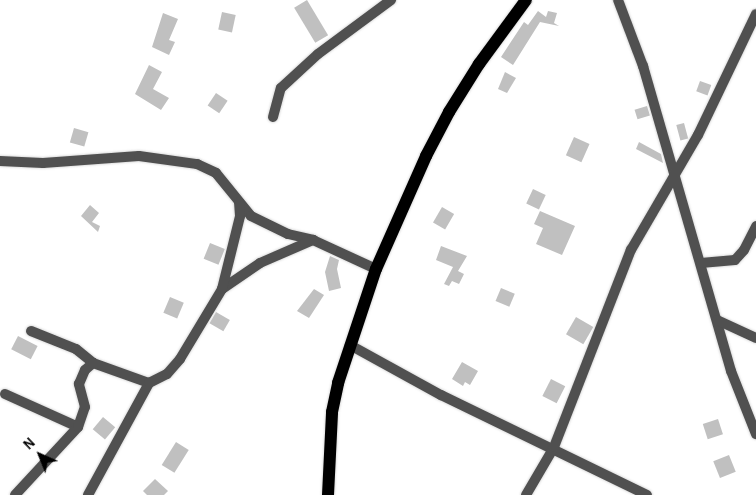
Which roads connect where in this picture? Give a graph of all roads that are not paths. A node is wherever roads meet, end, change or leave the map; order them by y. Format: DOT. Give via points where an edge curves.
graph roads {
  1 [pos="390,0"];
  2 [pos="526,0"];
  3 [pos="618,0"];
  4 [pos="756,14"];
  5 [pos="273,117"];
  6 [pos="0,161"];
  7 [pos="675,175"];
  8 [pos="239,202"];
  9 [pos="756,226"];
  10 [pos="313,240"];
  11 [pos="700,263"];
  12 [pos="376,269"];
  13 [pos="222,289"];
  14 [pos="717,320"];
  15 [pos="31,331"];
  16 [pos="756,338"];
  17 [pos="350,345"];
  18 [pos="93,363"];
  19 [pos="149,383"];
  20 [pos="5,394"];
  21 [pos="78,426"];
  22 [pos="756,434"];
  23 [pos="554,447"];
  24 [pos="15,495"];
  25 [pos="88,495"];
  26 [pos="328,495"];
  27 [pos="526,495"];
  28 [pos="647,495"];
  1 -- 5 [label="street" via="318,54 281,88"];
  2 -- 12 [label="main road" via="449,112"];
  3 -- 7 [label="street" via="643,66"];
  4 -- 7 [label="street"];
  6 -- 8 [label="street" via="42,163 139,156 197,164 216,173"];
  7 -- 11 [label="street"];
  7 -- 23 [label="street" via="631,250"];
  8 -- 10 [label="street" via="251,216 288,234"];
  8 -- 13 [label="street" via="240,216"];
  9 -- 11 [label="street" via="735,260"];
  10 -- 12 [label="street"];
  10 -- 13 [label="street" via="260,263"];
  11 -- 14 [label="street"];
  12 -- 17 [label="main road"];
  13 -- 19 [label="street" via="180,359 166,374"];
  14 -- 16 [label="street"];
  14 -- 22 [label="street"];
  15 -- 18 [label="street" via="76,349"];
  17 -- 23 [label="street" via="440,395"];
  17 -- 26 [label="main road" via="332,412"];
  18 -- 19 [label="street"];
  18 -- 21 [label="street" via="85,370 79,384 85,407"];
  19 -- 25 [label="street"];
  20 -- 21 [label="street"];
  21 -- 24 [label="street"];
  23 -- 27 [label="street"];
  23 -- 28 [label="street" via="589,469"];
}
